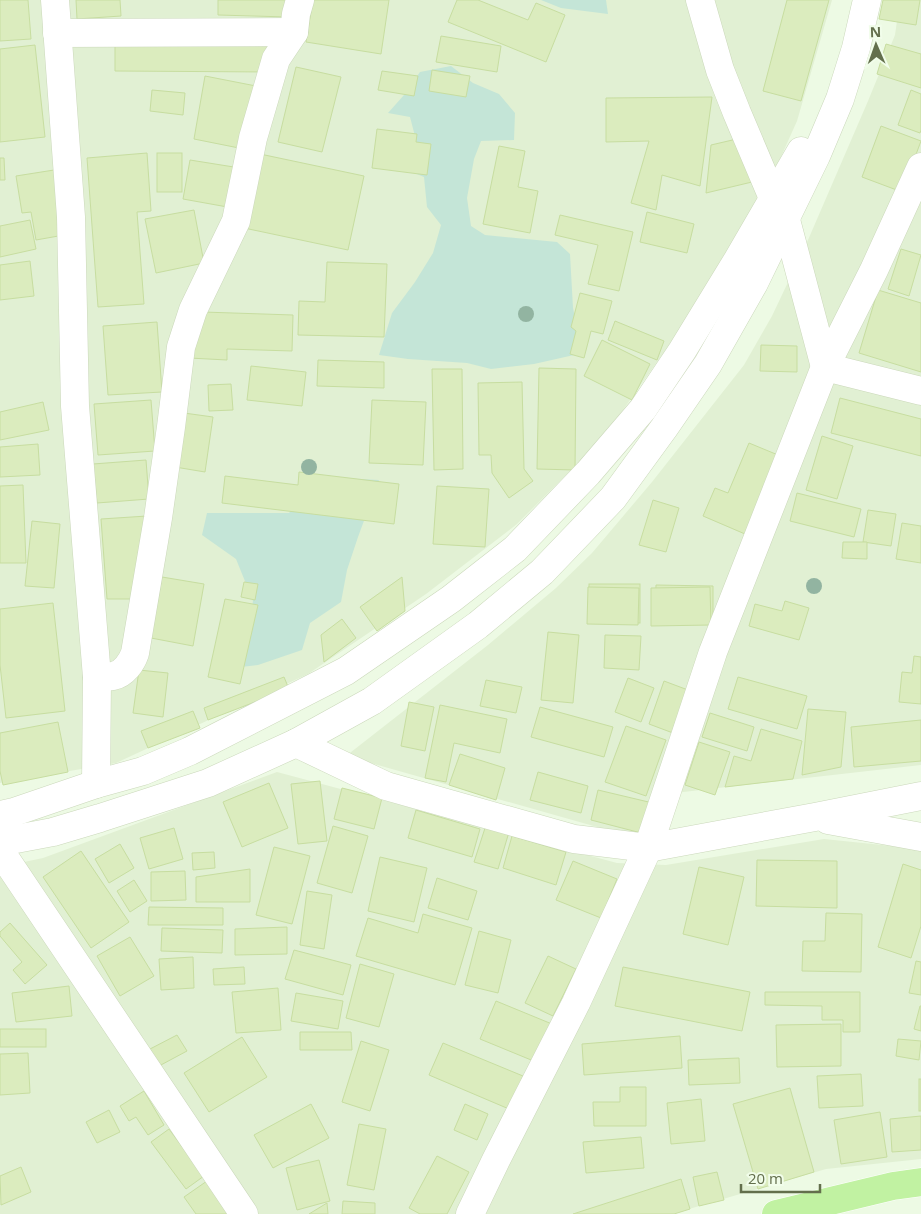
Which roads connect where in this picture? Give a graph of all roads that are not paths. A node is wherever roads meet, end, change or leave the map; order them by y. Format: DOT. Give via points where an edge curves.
graph roads {
  1 [pos="56,0"];
  2 [pos="300,0"];
  3 [pos="700,0"];
  4 [pos="848,0"];
  5 [pos="867,0"];
  6 [pos="294,32"];
  7 [pos="58,33"];
  8 [pos="921,167"];
  9 [pos="779,209"];
  10 [pos="825,367"];
  11 [pos="921,391"];
  12 [pos="96,677"];
  13 [pos="296,743"];
  14 [pos="96,784"];
  15 [pos="921,796"];
  16 [pos="0,815"];
  17 [pos="815,817"];
  18 [pos="921,837"];
  19 [pos="648,848"];
  20 [pos="1,850"];
  21 [pos="921,1182"];
  22 [pos="244,1214"];
  23 [pos="470,1214"];
  24 [pos="776,1214"];
  1 -- 7 [label="street"];
  2 -- 6 [label="street"];
  3 -- 9 [label="street" via="720,70"];
  4 -- 9 [label="street" via="841,44 825,94"];
  5 -- 9 [label="street" via="840,99 816,156"];
  6 -- 7 [label="street"];
  6 -- 12 [label="street" via="276,59 253,138 236,221 192,310 181,347 135,653 132,662 115,676"];
  7 -- 12 [label="street" via="71,217 75,406"];
  8 -- 10 [label="street"];
  9 -- 10 [label="street"];
  9 -- 13 [label="street" via="754,284 708,364 612,498 542,572 478,625 372,701"];
  9 -- 14 [label="street" via="737,261 643,409 588,473 515,549 451,599 346,671 190,751 143,771"];
  10 -- 11 [label="street"];
  10 -- 19 [label="street" via="713,652"];
  12 -- 14 [label="street"];
  13 -- 19 [label="street" via="386,786 574,839"];
  13 -- 20 [label="street" via="208,783"];
  14 -- 16 [label="street"];
  15 -- 17 [label="street"];
  17 -- 18 [label="street"];
  17 -- 19 [label="street"];
  19 -- 23 [label="street" via="576,1003"];
  20 -- 22 [label="street"];
  21 -- 24 [label="main road"];
}
